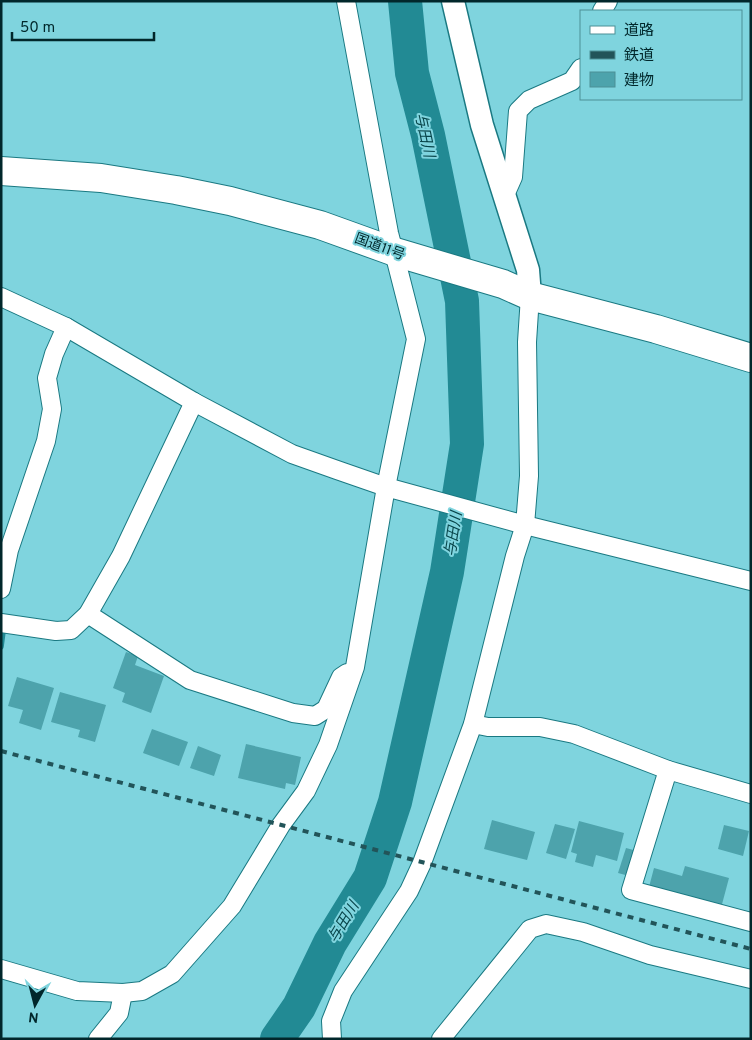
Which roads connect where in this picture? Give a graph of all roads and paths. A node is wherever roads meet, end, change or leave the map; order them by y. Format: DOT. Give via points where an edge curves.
graph roads {
  1 [pos="346,1"];
  2 [pos="453,1"];
  3 [pos="580,69"];
  4 [pos="1,171"];
  5 [pos="505,195"];
  6 [pos="403,255"];
  7 [pos="530,296"];
  8 [pos="1,297"];
  9 [pos="66,327"];
  10 [pos="751,358"];
  11 [pos="194,402"];
  12 [pos="392,489"];
  13 [pos="517,523"];
  14 [pos="751,581"];
  15 [pos="1,589"];
  16 [pos="88,614"];
  17 [pos="1,623"];
  18 [pos="356,667"];
  19 [pos="473,724"];
  20 [pos="668,770"];
  21 [pos="751,794"];
  22 [pos="751,922"];
  23 [pos="1,969"];
  24 [pos="751,979"];
  25 [pos="123,993"];
  26 [pos="98,1039"];
  27 [pos="332,1039"];
  28 [pos="441,1039"];
  1 -- 6 [label="street" via="389,233"];
  2 -- 5 [label="street" via="482,125"];
  3 -- 5 [label="street" via="572,81 529,100 518,112 513,177"];
  4 -- 6 [label="highway, 国道11号" via="101,178 176,190 320,225"];
  5 -- 7 [label="street" via="528,270"];
  6 -- 7 [label="highway, 国道11号"];
  6 -- 12 [label="street" via="416,339"];
  7 -- 10 [label="highway, 国道11号" via="656,328"];
  7 -- 13 [label="street" via="527,342 529,476"];
  8 -- 9 [label="street"];
  9 -- 11 [label="street"];
  9 -- 15 [label="street" via="47,378 52,409 46,442 9,550"];
  11 -- 12 [label="street" via="292,454"];
  11 -- 16 [label="street" via="121,556"];
  12 -- 13 [label="street"];
  12 -- 18 [label="street"];
  13 -- 14 [label="street"];
  13 -- 19 [label="street" via="515,556"];
  16 -- 17 [label="street" via="71,630"];
  16 -- 18 [label="street" via="190,680 293,713 315,716 326,709 341,677"];
  18 -- 25 [label="street" via="328,745 306,792 281,825 232,906 172,974 142,991"];
  19 -- 20 [label="street" via="540,727 574,734"];
  19 -- 27 [label="street" via="422,863 409,891 343,991 331,1022"];
  20 -- 21 [label="street"];
  20 -- 22 [label="street" via="631,890"];
  23 -- 25 [label="street" via="76,991"];
  24 -- 28 [label="street" via="650,955 583,932 546,924 530,929"];
  25 -- 26 [label="street" via="119,1013"];
}
